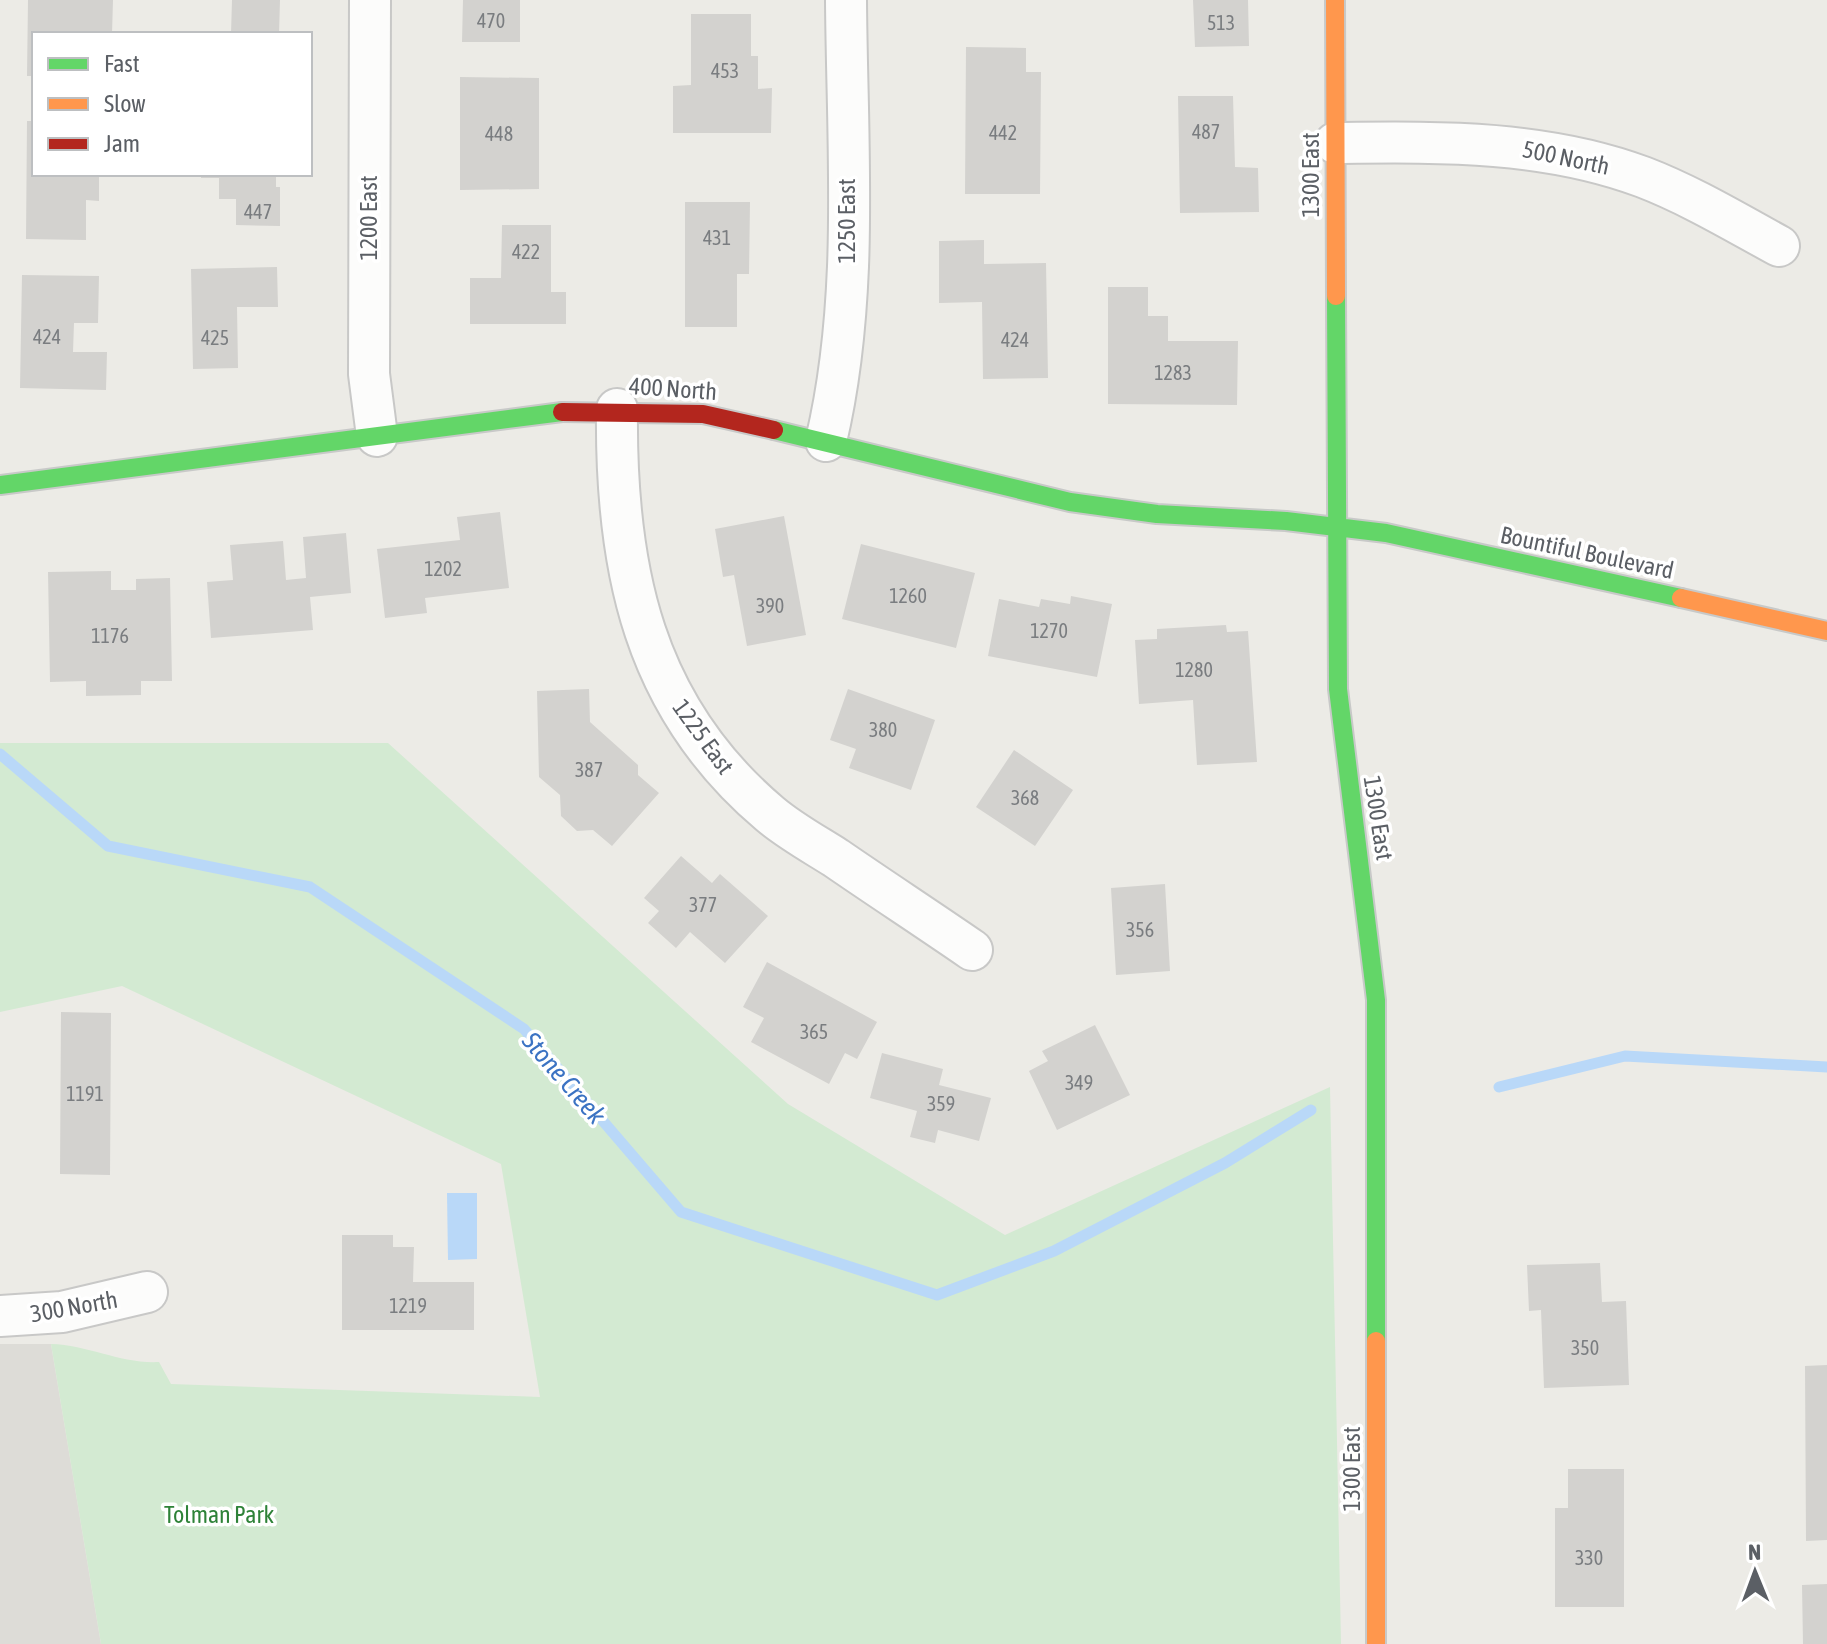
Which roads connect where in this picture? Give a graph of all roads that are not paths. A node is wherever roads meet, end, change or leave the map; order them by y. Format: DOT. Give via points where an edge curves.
graph roads {
  1 [pos="370,0"];
  2 [pos="846,0"];
  3 [pos="1335,0"];
  4 [pos="1335,143"];
  5 [pos="1779,246"];
  6 [pos="617,409"];
  7 [pos="377,436"];
  8 [pos="826,441"];
  9 [pos="0,485"];
  10 [pos="1336,526"];
  11 [pos="1827,631"];
  12 [pos="972,950"];
  13 [pos="147,1292"];
  14 [pos="0,1316"];
  15 [pos="1376,1644"];
  1 -- 7 [label="street, 1200 East" via="369,374"];
  2 -- 8 [label="street, 1250 East" via="846,303 841,373"];
  3 -- 4 [label="main road, 1300 East"];
  4 -- 5 [label="street, 500 North" via="1480,144 1587,159 1697,201"];
  4 -- 10 [label="main road, 1300 East"];
  6 -- 7 [label="main road, 400 North"];
  6 -- 8 [label="main road, 400 North" via="733,418"];
  6 -- 12 [label="street, 1225 East" via="618,507 632,593 643,632 678,707 704,746 772,816"];
  7 -- 9 [label="main road, 400 North"];
  8 -- 10 [label="main road, 400 North" via="1116,509"];
  10 -- 11 [label="main road, Bountiful Boulevard"];
  10 -- 15 [label="main road, 1300 East" via="1338,689 1376,1000"];
  13 -- 14 [label="street, 300 North" via="62,1312"];
}
